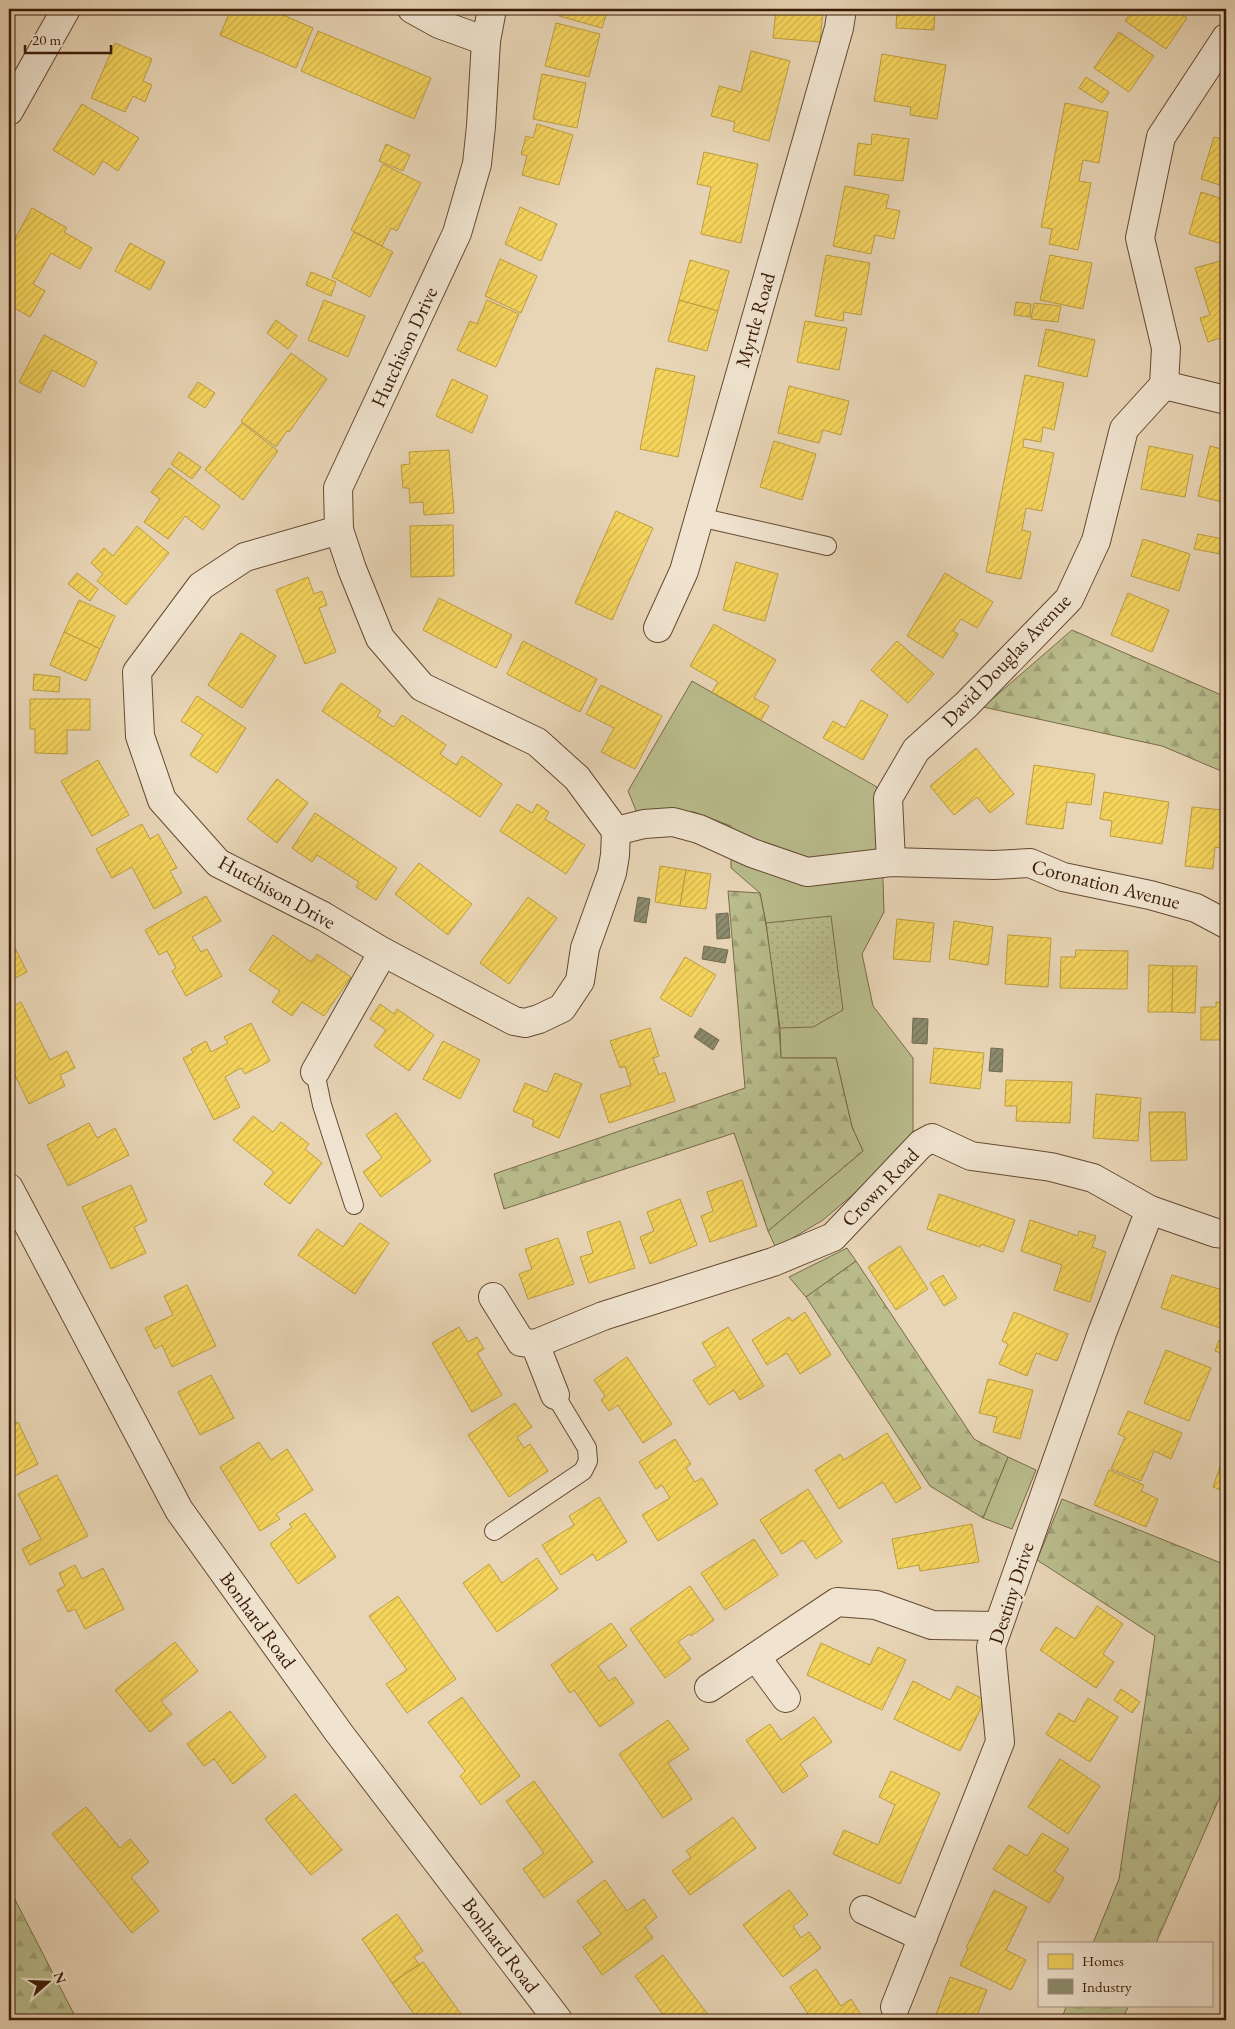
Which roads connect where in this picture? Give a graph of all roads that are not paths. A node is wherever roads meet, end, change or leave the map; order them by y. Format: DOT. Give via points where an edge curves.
graph roads {
  1 [pos="66,9"];
  2 [pos="412,9"];
  3 [pos="492,9"];
  4 [pos="842,9"];
  5 [pos="1226,38"];
  6 [pos="486,41"];
  7 [pos="9,111"];
  8 [pos="1164,385"];
  9 [pos="1226,400"];
  10 [pos="699,517"];
  11 [pos="339,530"];
  12 [pos="827,546"];
  13 [pos="658,628"];
  14 [pos="616,831"];
  15 [pos="891,862"];
  16 [pos="1226,924"];
  17 [pos="383,952"];
  18 [pos="315,1072"];
  19 [pos="9,1188"];
  20 [pos="354,1205"];
  21 [pos="1150,1210"];
  22 [pos="1226,1234"];
  23 [pos="493,1297"];
  24 [pos="535,1344"];
  25 [pos="555,1395"];
  26 [pos="494,1531"];
  27 [pos="998,1626"];
  28 [pos="756,1657"];
  29 [pos="709,1688"];
  30 [pos="786,1698"];
  31 [pos="864,1910"];
  32 [pos="923,1937"];
  33 [pos="895,2007"];
  34 [pos="558,2020"];
  1 -- 7 [label="street"];
  2 -- 6 [label="street" via="439,24"];
  3 -- 6 [label="street, Hutchison Drive"];
  4 -- 10 [label="street, Myrtle Road"];
  5 -- 8 [label="street" via="1161,138 1140,238 1166,348"];
  6 -- 11 [label="street, Hutchison Drive" via="477,164 457,233 338,488"];
  8 -- 9 [label="street"];
  8 -- 15 [label="street, David Douglas Avenue" via="1124,429 1096,541 1069,599 966,705 916,750 888,798"];
  10 -- 12 [label="lane"];
  10 -- 13 [label="street, Myrtle Road" via="684,571"];
  11 -- 14 [label="street, Hutchison Drive" via="380,638 422,687 537,742 577,778"];
  11 -- 17 [label="street, Hutchison Drive" via="245,557 201,586 137,672 140,736 162,800 218,864 323,916"];
  14 -- 15 [label="street" via="644,824 673,822 699,829 752,853 807,872"];
  14 -- 17 [label="street, Hutchison Drive" via="612,873 585,948 580,981 562,1008 525,1024 514,1021"];
  15 -- 16 [label="street, Coronation Avenue" via="1030,863 1063,877 1196,908"];
  17 -- 18 [label="street"];
  18 -- 20 [label="lane" via="322,1105"];
  19 -- 34 [label="street, Bonhard Road" via="179,1510 339,1733"];
  21 -- 22 [label="street, Crown Road"];
  21 -- 24 [label="street, Crown Road" via="1093,1178 1051,1166 971,1156 932,1138 921,1144 833,1237 773,1262 603,1316"];
  21 -- 27 [label="street, Destiny Drive" via="1102,1333"];
  23 -- 24 [label="street" via="521,1342"];
  24 -- 25 [label="street"];
  25 -- 26 [label="lane" via="587,1448 588,1460 583,1471"];
  27 -- 28 [label="street" via="932,1625 876,1605 837,1602"];
  27 -- 32 [label="street, Destiny Drive" via="991,1647 1000,1742"];
  28 -- 29 [label="street"];
  28 -- 30 [label="street"];
  31 -- 32 [label="street"];
  32 -- 33 [label="street, Destiny Drive"];
}
